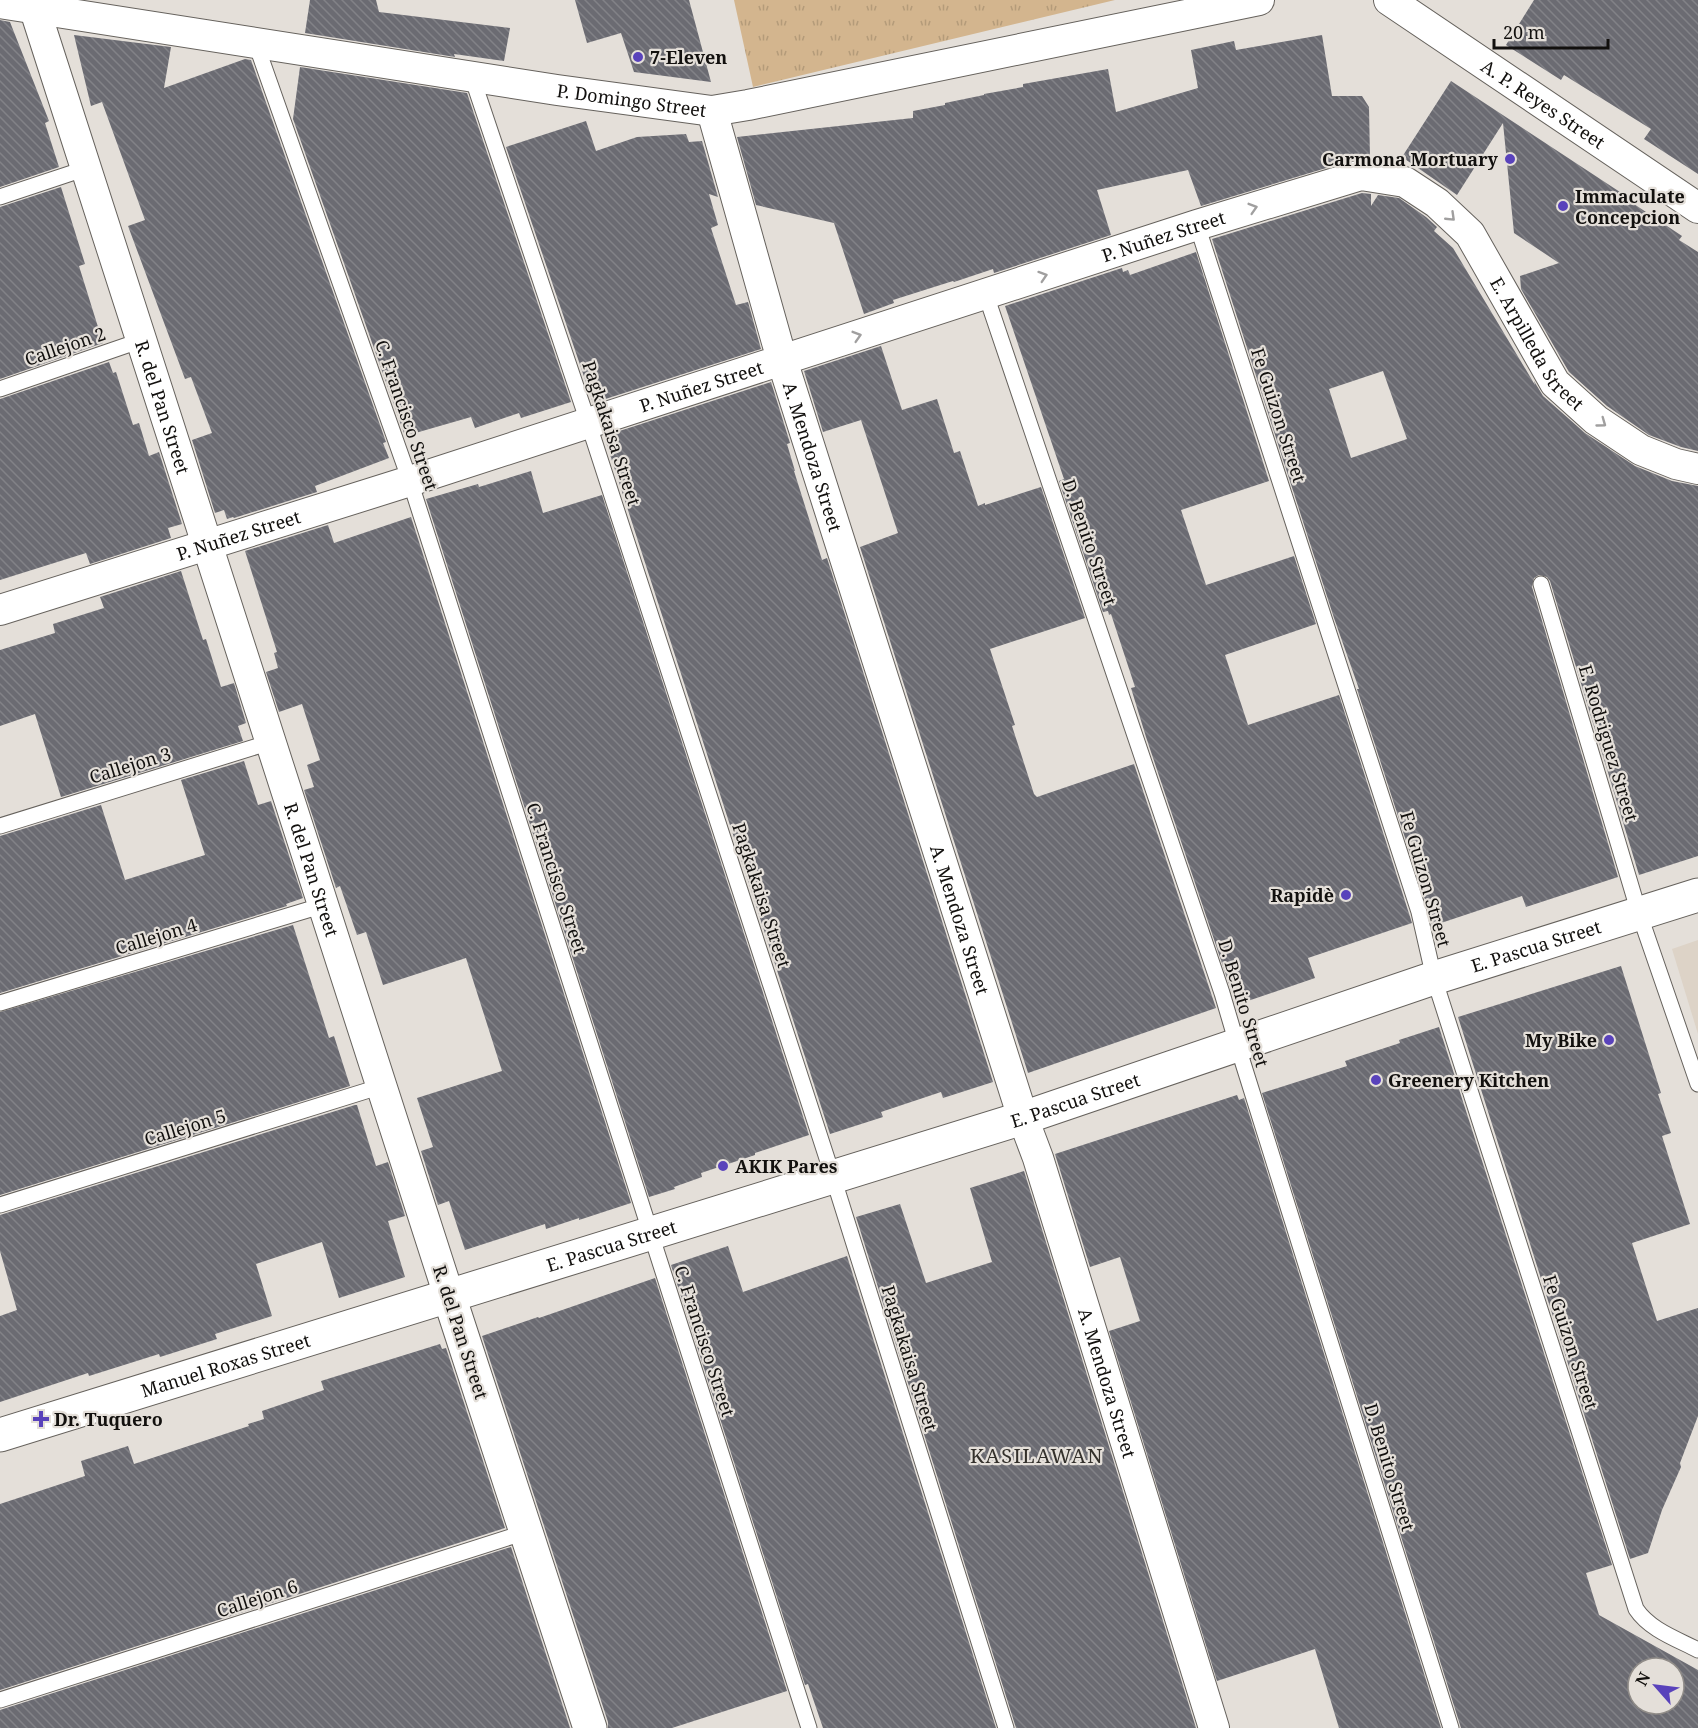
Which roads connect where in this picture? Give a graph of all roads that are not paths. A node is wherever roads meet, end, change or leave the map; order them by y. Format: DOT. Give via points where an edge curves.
graph roads {
  1 [pos="1258,0"];
  2 [pos="1389,0"];
  3 [pos="0,3"];
  4 [pos="1219,4"];
  5 [pos="34,5"];
  6 [pos="256,44"];
  7 [pos="472,77"];
  8 [pos="712,111"];
  9 [pos="87,168"];
  10 [pos="1405,182"];
  11 [pos="0,197"];
  12 [pos="1698,208"];
  13 [pos="1197,225"];
  14 [pos="986,295"];
  15 [pos="142,340"];
  16 [pos="782,360"];
  17 [pos="0,389"];
  18 [pos="588,423"];
  19 [pos="1698,469"];
  20 [pos="410,481"];
  21 [pos="208,546"];
  22 [pos="1541,584"];
  23 [pos="0,610"];
  24 [pos="271,742"];
  25 [pos="0,826"];
  26 [pos="1698,895"];
  27 [pos="324,905"];
  28 [pos="1639,913"];
  29 [pos="1434,978"];
  30 [pos="0,1003"];
  31 [pos="1237,1044"];
  32 [pos="1698,1084"];
  33 [pos="382,1086"];
  34 [pos="1023,1118"];
  35 [pos="833,1177"];
  36 [pos="0,1204"];
  37 [pos="650,1234"];
  38 [pos="449,1296"];
  39 [pos="0,1435"];
  40 [pos="526,1532"];
  41 [pos="1698,1650"];
  42 [pos="0,1700"];
  43 [pos="590,1728"];
  44 [pos="809,1728"];
  45 [pos="1006,1728"];
  46 [pos="1214,1728"];
  47 [pos="1451,1728"];
  1 -- 4 [label="street, P. Domingo Street"];
  2 -- 12 [label="street, A. P. Reyes Street"];
  3 -- 5 [label="street, P. Domingo Street"];
  4 -- 8 [label="street, P. Domingo Street"];
  5 -- 6 [label="street, P. Domingo Street"];
  5 -- 9 [label="street, R. del Pan Street"];
  6 -- 7 [label="street, P. Domingo Street"];
  6 -- 20 [label="lane, C. Francisco Street"];
  7 -- 8 [label="street, P. Domingo Street"];
  7 -- 18 [label="lane, Pagkakaisa Street"];
  8 -- 16 [label="street, A. Mendoza Street"];
  9 -- 11 [label="lane"];
  9 -- 15 [label="street, R. del Pan Street"];
  13 -- 10 [label="street, P. Nuñez Street, one-way" via="1361,175"];
  10 -- 19 [label="street, E. Arpilleda Street, one-way" via="1437,203 1470,234 1555,383 1596,420 1641,450"];
  14 -- 13 [label="street, P. Nuñez Street, one-way"];
  13 -- 29 [label="lane, Fe Guizon Street" via="1419,912"];
  16 -- 14 [label="street, P. Nuñez Street, one-way"];
  14 -- 31 [label="lane, D. Benito Street"];
  15 -- 17 [label="lane, Callejon 2"];
  15 -- 21 [label="street, R. del Pan Street"];
  16 -- 18 [label="street, P. Nuñez Street"];
  16 -- 34 [label="street, A. Mendoza Street"];
  18 -- 20 [label="street, P. Nuñez Street"];
  18 -- 35 [label="lane, Pagkakaisa Street"];
  20 -- 21 [label="street, P. Nuñez Street"];
  20 -- 37 [label="lane, C. Francisco Street"];
  21 -- 23 [label="street, P. Nuñez Street"];
  21 -- 24 [label="street, R. del Pan Street"];
  22 -- 28 [label="lane, E. Rodriguez Street"];
  24 -- 25 [label="lane, Callejon 3"];
  24 -- 27 [label="street, R. del Pan Street"];
  26 -- 28 [label="street, E. Pascua Street"];
  27 -- 30 [label="lane, Callejon 4"];
  27 -- 33 [label="street, R. del Pan Street"];
  28 -- 29 [label="street, E. Pascua Street"];
  28 -- 32 [label="lane, E. Rodriguez Street"];
  29 -- 31 [label="street, E. Pascua Street"];
  29 -- 41 [label="lane, Fe Guizon Street" via="1636,1610 1652,1626"];
  31 -- 34 [label="street, E. Pascua Street"];
  31 -- 47 [label="lane, D. Benito Street"];
  33 -- 36 [label="lane, Callejon 5"];
  33 -- 38 [label="street, R. del Pan Street"];
  34 -- 35 [label="street, E. Pascua Street"];
  34 -- 46 [label="street, A. Mendoza Street"];
  35 -- 37 [label="street, E. Pascua Street"];
  35 -- 45 [label="lane, Pagkakaisa Street"];
  37 -- 38 [label="street, E. Pascua Street"];
  37 -- 44 [label="lane, C. Francisco Street"];
  38 -- 39 [label="street, Manuel Roxas Street"];
  38 -- 40 [label="street, R. del Pan Street"];
  40 -- 42 [label="lane, Callejon 6"];
  40 -- 43 [label="street, R. del Pan Street"];
}
